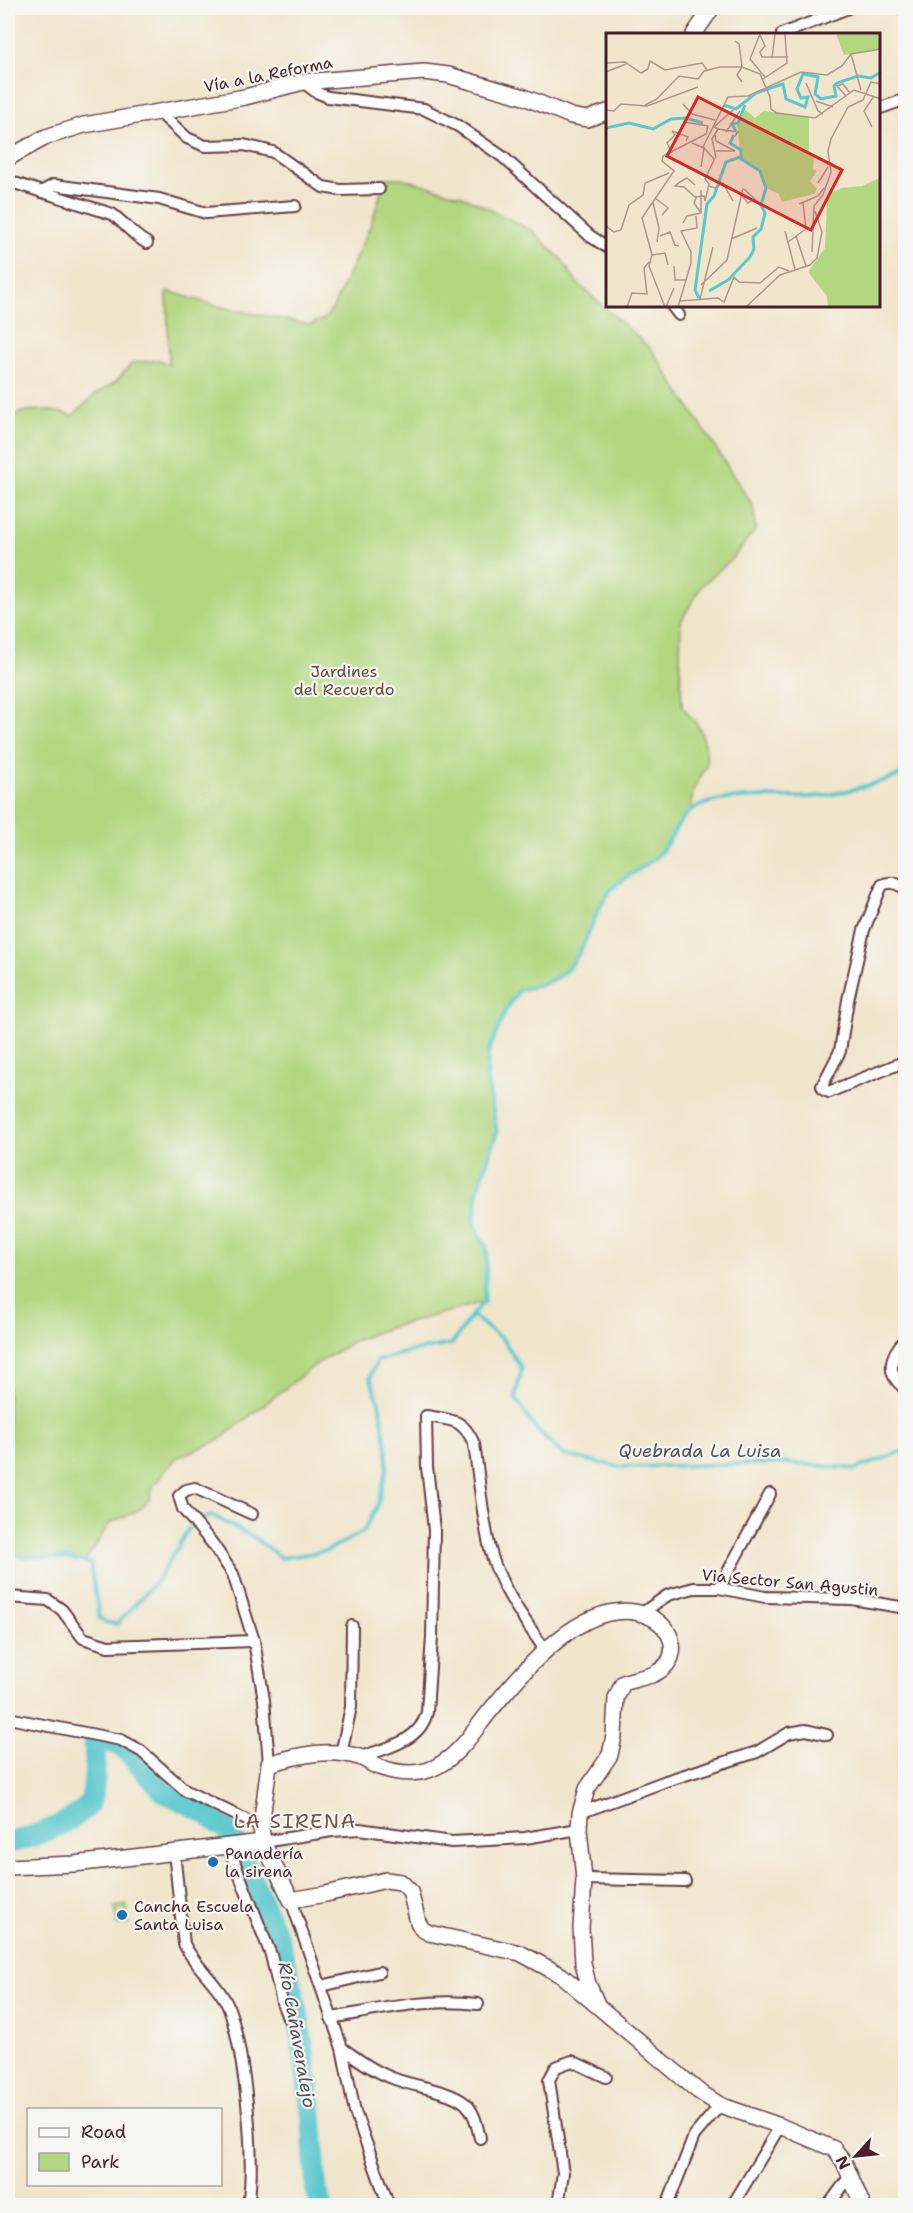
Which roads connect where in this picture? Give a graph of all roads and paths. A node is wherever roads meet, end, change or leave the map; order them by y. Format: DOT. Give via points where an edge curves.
graph roads {
  1 [pos="712,8"];
  2 [pos="848,8"];
  3 [pos="695,33"];
  4 [pos="785,33"];
  5 [pos="303,82"];
  6 [pos="906,99"];
  7 [pos="880,109"];
  8 [pos="606,112"];
  9 [pos="160,113"];
  10 [pos="8,158"];
  11 [pos="8,181"];
  12 [pos="379,189"];
  13 [pos="41,192"];
  14 [pos="295,206"];
  15 [pos="147,243"];
  16 [pos="606,246"];
  17 [pos="906,889"];
  18 [pos="906,1061"];
  19 [pos="906,1339"];
  20 [pos="906,1389"];
  21 [pos="770,1494"];
  22 [pos="252,1514"];
  23 [pos="718,1588"];
  24 [pos="8,1597"];
  25 [pos="906,1608"];
  26 [pos="642,1613"];
  27 [pos="352,1626"];
  28 [pos="254,1641"];
  29 [pos="544,1650"];
  30 [pos="8,1718"];
  31 [pos="827,1735"];
  32 [pos="341,1754"];
  33 [pos="360,1757"];
  34 [pos="269,1764"];
  35 [pos="580,1813"];
  36 [pos="579,1829"];
  37 [pos="258,1838"];
  38 [pos="224,1847"];
  39 [pos="174,1852"];
  40 [pos="8,1868"];
  41 [pos="584,1879"];
  42 [pos="685,1881"];
  43 [pos="291,1900"];
  44 [pos="379,1972"];
  45 [pos="322,1986"];
  46 [pos="478,2004"];
  47 [pos="597,2004"];
  48 [pos="288,2018"];
  49 [pos="331,2018"];
  50 [pos="342,2048"];
  51 [pos="606,2077"];
  52 [pos="720,2104"];
  53 [pos="780,2126"];
  54 [pos="480,2138"];
  55 [pos="850,2176"];
  56 [pos="247,2205"];
  57 [pos="389,2205"];
  58 [pos="558,2205"];
  59 [pos="667,2205"];
  60 [pos="732,2205"];
  61 [pos="828,2205"];
  62 [pos="863,2205"];
  1 -- 3 [label="street"];
  2 -- 4 [label="street"];
  5 -- 8 [label="street, Vía a la Reforma" via="424,72 502,91 571,116 587,119"];
  5 -- 9 [label="street, Vía a la Reforma"];
  5 -- 16 [label="street" via="328,97 424,109 458,126 502,157"];
  6 -- 7 [label="street"];
  9 -- 10 [label="street, Vía a la Reforma" via="84,125 46,137"];
  9 -- 12 [label="street" via="187,138 205,146 244,146 273,153 323,187"];
  11 -- 13 [label="street"];
  13 -- 14 [label="street" via="54,185 86,189 159,199 206,213"];
  13 -- 15 [label="street" via="112,214 135,237"];
  17 -- 18 [label="street" via="895,882 882,885 864,930 840,1051 822,1086 829,1092"];
  19 -- 20 [label="street" via="892,1358 891,1371 897,1383"];
  21 -- 23 [label="street"];
  22 -- 28 [label="street" via="195,1488 179,1496 183,1509 233,1574"];
  23 -- 25 [label="street, Via Sector San Agustin" via="765,1597 852,1599"];
  23 -- 26 [label="street, Via Sector San Agustin" via="668,1594"];
  24 -- 28 [label="street" via="48,1600 62,1610 83,1638 108,1647"];
  26 -- 29 [label="street" via="603,1613"];
  26 -- 35 [label="street" via="659,1620 670,1633 673,1650 665,1665 654,1674 623,1683 616,1698 610,1755 587,1789"];
  27 -- 32 [label="street" via="351,1707"];
  28 -- 34 [label="street"];
  29 -- 33 [label="street" via="465,1743 444,1762 424,1772 402,1773"];
  29 -- 33 [label="street" via="516,1605 490,1550 469,1432 460,1422 426,1416 434,1530 427,1712 425,1722 410,1738"];
  30 -- 37 [label="street" via="121,1740 141,1751 186,1791"];
  31 -- 35 [label="street" via="807,1730 789,1733 757,1752"];
  32 -- 33 [label="street"];
  32 -- 34 [label="street" via="305,1754"];
  34 -- 37 [label="street"];
  35 -- 36 [label="street"];
  36 -- 37 [label="street" via="525,1838 452,1842 359,1829"];
  36 -- 41 [label="street"];
  37 -- 38 [label="street"];
  37 -- 43 [label="street"];
  38 -- 39 [label="street"];
  38 -- 48 [label="street" via="272,1955"];
  39 -- 40 [label="street"];
  39 -- 56 [label="street" via="184,1944 189,1956 225,2000 235,2027 252,2178"];
  41 -- 42 [label="street"];
  41 -- 47 [label="street" via="583,1963"];
  43 -- 45 [label="street"];
  43 -- 47 [label="street" via="386,1880 401,1882 410,1891 422,1929 520,1953 561,1975"];
  44 -- 45 [label="street"];
  45 -- 49 [label="street"];
  46 -- 49 [label="street" via="423,2002"];
  47 -- 52 [label="street" via="690,2085"];
  49 -- 50 [label="street"];
  50 -- 54 [label="street" via="394,2079 452,2096 465,2104 474,2115"];
  50 -- 57 [label="street" via="355,2112"];
  51 -- 58 [label="street" via="572,2061 556,2067 549,2080 563,2173"];
  52 -- 53 [label="street"];
  52 -- 59 [label="street" via="694,2136"];
  53 -- 55 [label="street" via="834,2149"];
  53 -- 60 [label="street"];
  55 -- 61 [label="street"];
  55 -- 62 [label="street"];
}
